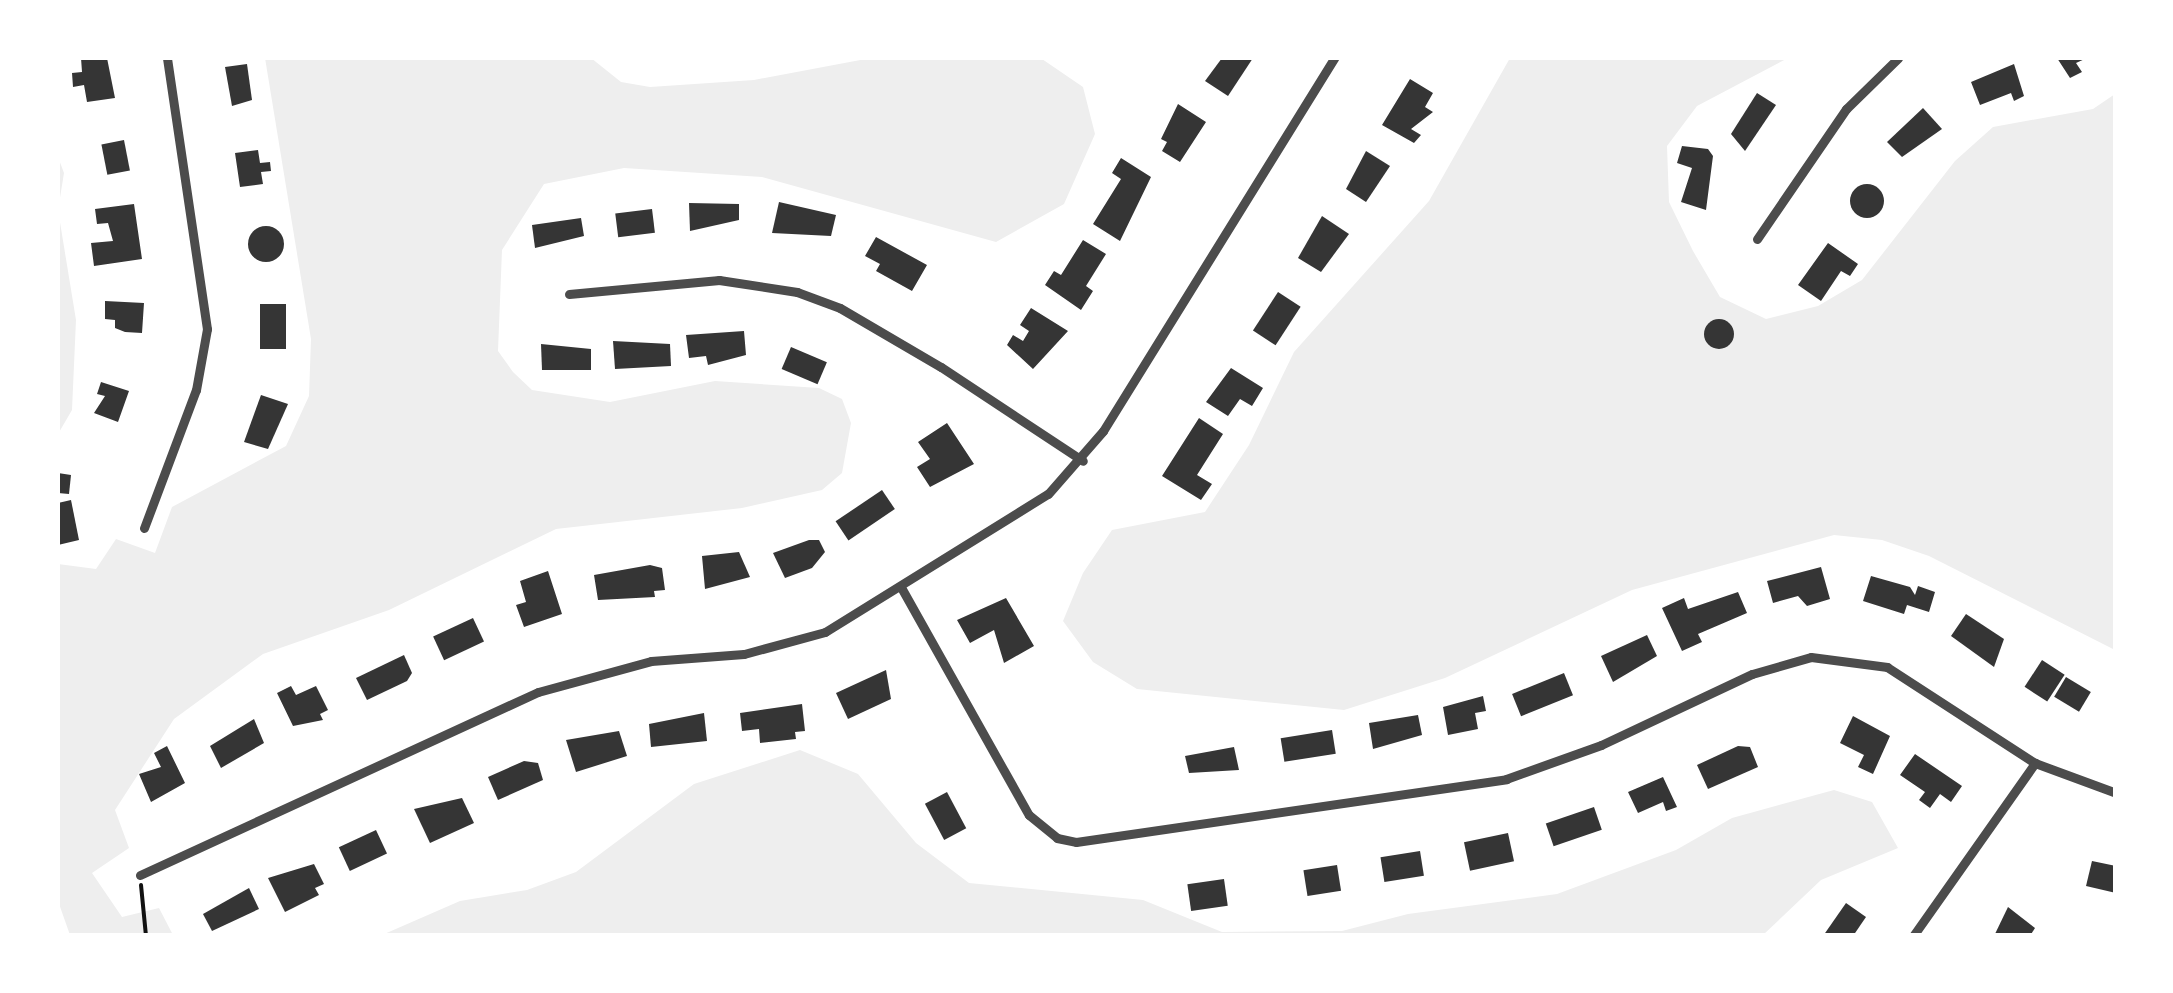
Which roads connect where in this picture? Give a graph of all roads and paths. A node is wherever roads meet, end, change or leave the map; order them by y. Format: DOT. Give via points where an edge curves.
graph roads {
  1 [pos="167,58"];
  2 [pos="1334,58"];
  3 [pos="1898,58"];
  4 [pos="1757,239"];
  5 [pos="569,294"];
  6 [pos="1084,460"];
  7 [pos="144,528"];
  8 [pos="902,589"];
  9 [pos="2035,763"];
  10 [pos="2116,793"];
  11 [pos="140,875"];
  12 [pos="146,936"];
  13 [pos="1912,936"];
  1 -- 7 [label="street" via="207,328 196,390"];
  2 -- 6 [label="street"];
  3 -- 4 [label="street" via="1846,109"];
  5 -- 6 [label="street" via="719,280 797,292 840,308 924,357"];
  6 -- 8 [label="street" via="1048,494"];
  8 -- 9 [label="street" via="1029,815 1057,838 1076,842 1506,779 1601,745 1752,674 1811,657 1887,666"];
  8 -- 11 [label="street" via="786,646 651,661 538,692"];
  9 -- 10 [label="street"];
  9 -- 13 [label="street"];
  11 -- 12 [label="path"];
}
